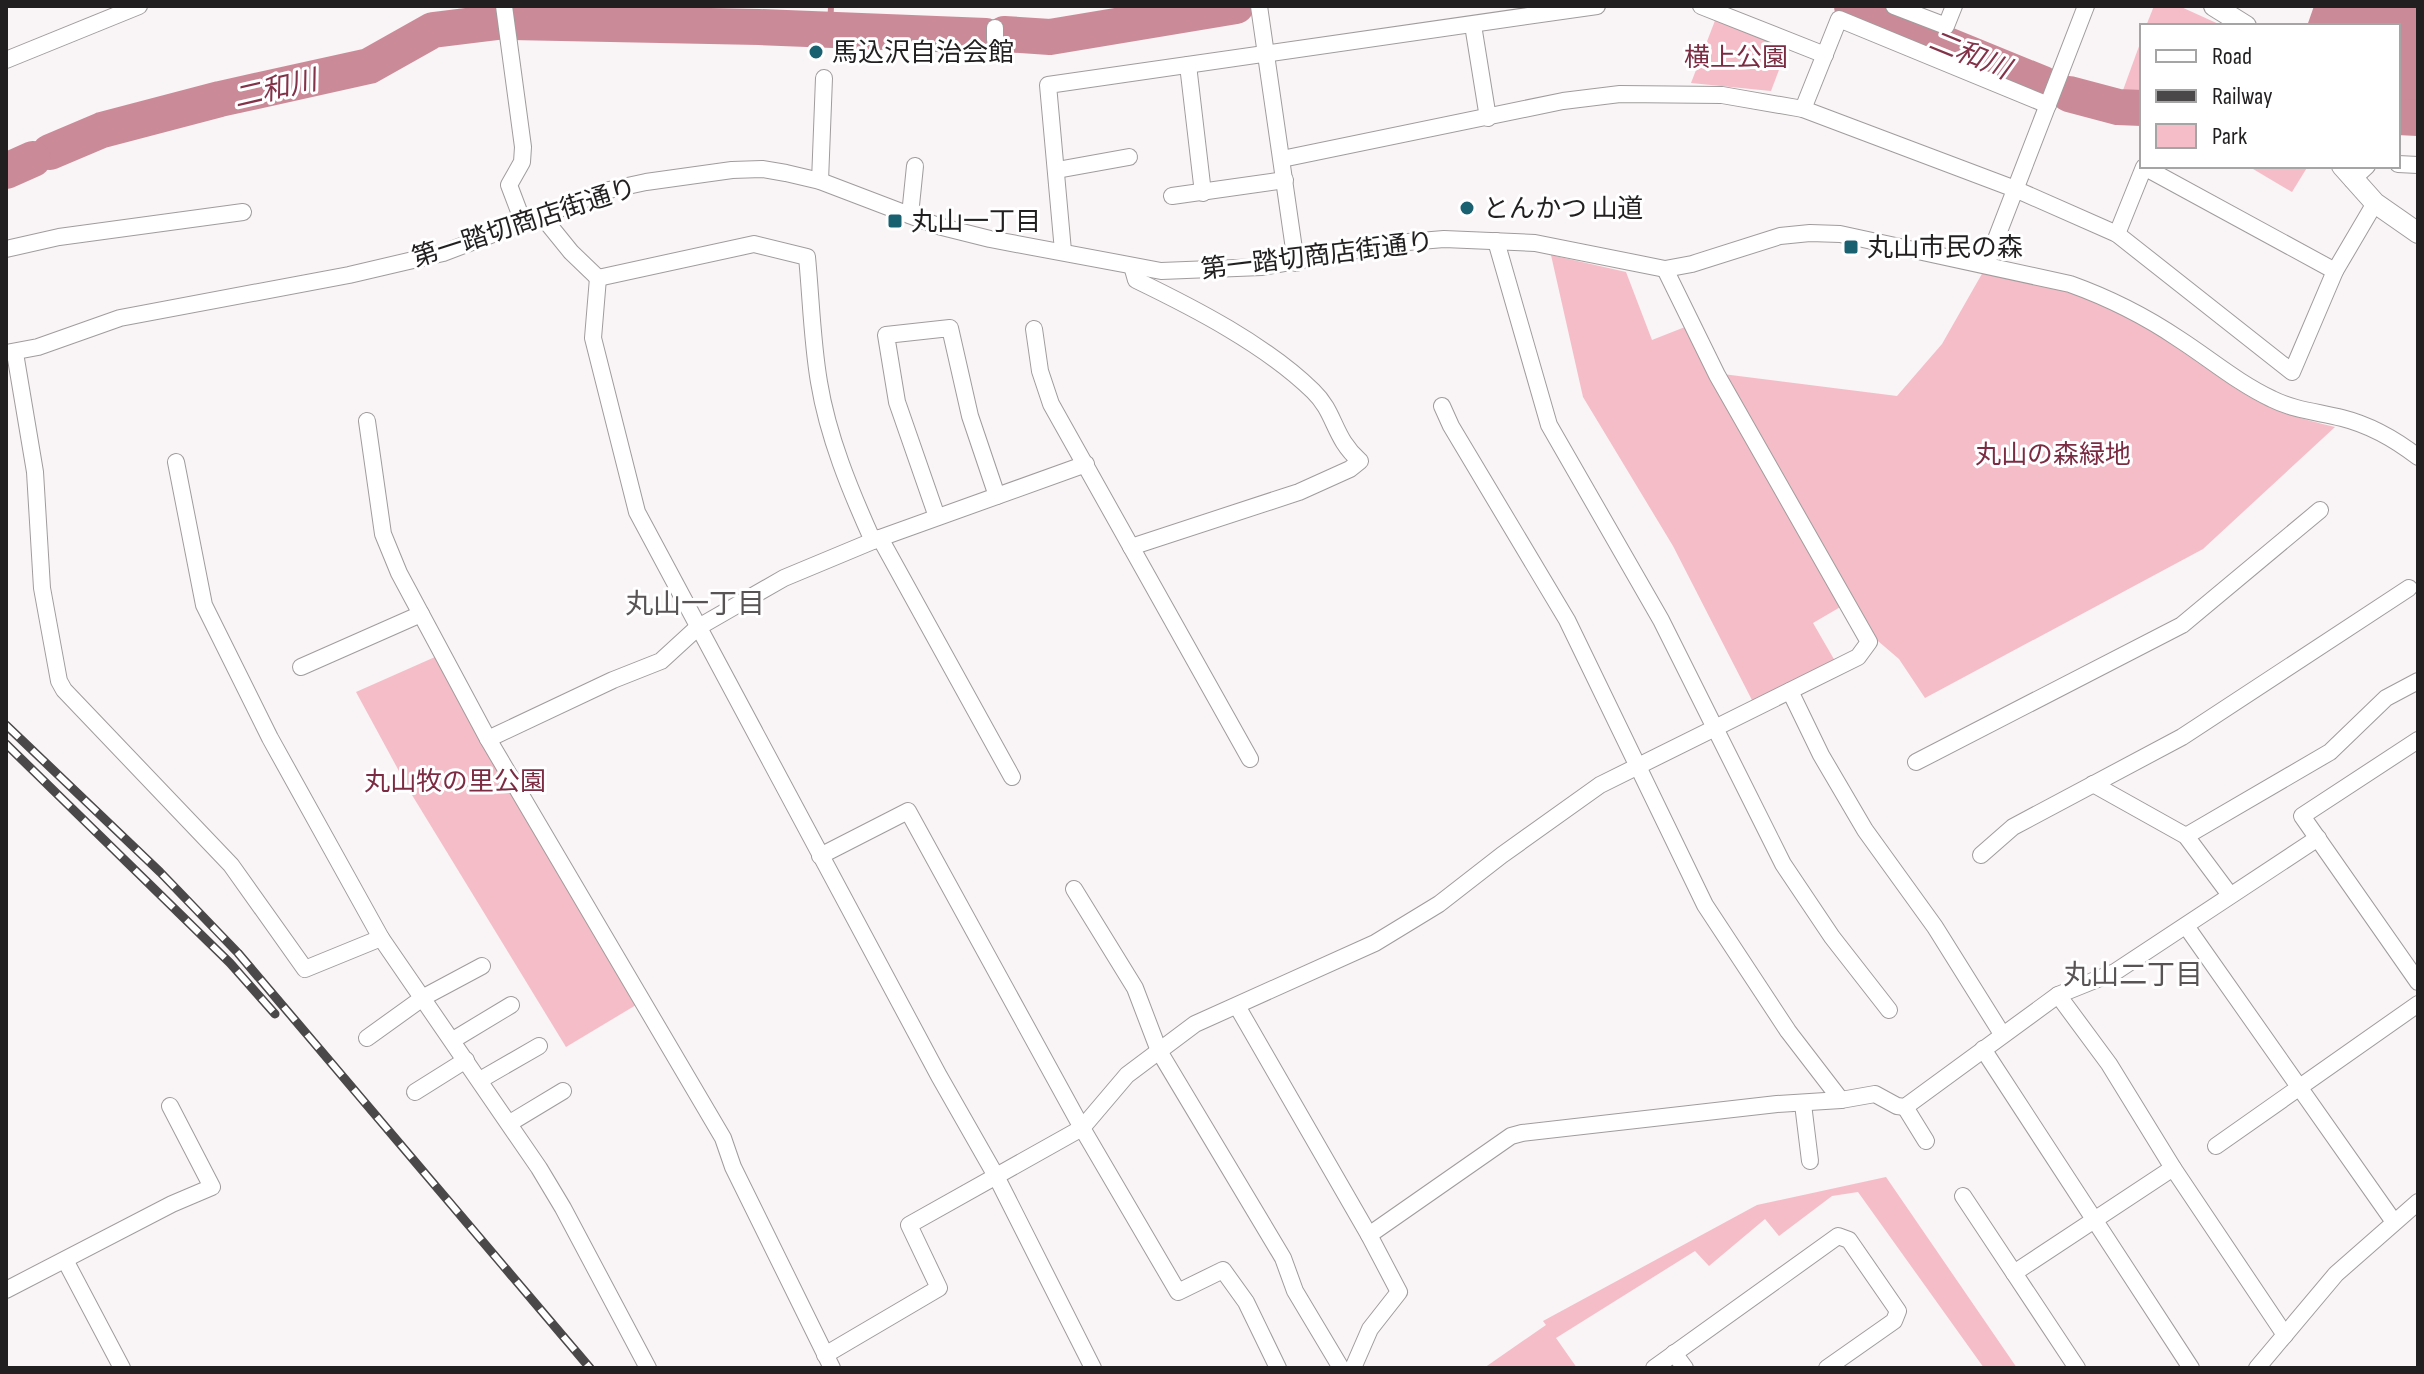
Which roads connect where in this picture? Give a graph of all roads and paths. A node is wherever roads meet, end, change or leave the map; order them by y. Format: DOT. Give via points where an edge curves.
graph roads {
  1 [pos="139,6"];
  2 [pos="1597,6"];
  3 [pos="1701,6"];
  4 [pos="1894,6"];
  5 [pos="1954,6"];
  6 [pos="2086,6"];
  7 [pos="2214,6"];
  8 [pos="504,9"];
  9 [pos="1259,9"];
  10 [pos="2243,24"];
  11 [pos="1473,25"];
  12 [pos="1267,55"];
  13 [pos="1825,55"];
  14 [pos="6,60"];
  15 [pos="1188,65"];
  16 [pos="824,78"];
  17 [pos="2049,102"];
  18 [pos="1803,109"];
  19 [pos="1488,118"];
  20 [pos="1129,157"];
  21 [pos="1282,159"];
  22 [pos="915,166"];
  23 [pos="2144,168"];
  24 [pos="2146,168"];
  25 [pos="1057,170"];
  26 [pos="2354,171"];
  27 [pos="1285,180"];
  28 [pos="820,181"];
  29 [pos="2015,189"];
  30 [pos="1203,193"];
  31 [pos="1172,196"];
  32 [pos="2375,203"];
  33 [pos="243,212"];
  34 [pos="541,215"];
  35 [pos="910,215"];
  36 [pos="523,222"];
  37 [pos="2418,233"];
  38 [pos="2117,234"];
  39 [pos="1496,241"];
  40 [pos="6,249"];
  41 [pos="1063,251"];
  42 [pos="1296,263"];
  43 [pos="1986,265"];
  44 [pos="1132,266"];
  45 [pos="1665,269"];
  46 [pos="2335,271"];
  47 [pos="598,278"];
  48 [pos="1034,329"];
  49 [pos="10,353"];
  50 [pos="1442,406"];
  51 [pos="367,421"];
  52 [pos="2418,457"];
  53 [pos="176,462"];
  54 [pos="1086,464"];
  55 [pos="997,496"];
  56 [pos="2320,510"];
  57 [pos="937,517"];
  58 [pos="876,539"];
  59 [pos="1131,547"];
  60 [pos="2409,588"];
  61 [pos="421,614"];
  62 [pos="697,628"];
  63 [pos="301,667"];
  64 [pos="2418,681"];
  65 [pos="1790,691"];
  66 [pos="1717,727"];
  67 [pos="488,739"];
  68 [pos="2418,740"];
  69 [pos="1250,759"];
  70 [pos="1916,762"];
  71 [pos="1637,767"];
  72 [pos="1012,777"];
  73 [pos="2093,784"];
  74 [pos="2186,836"];
  75 [pos="2318,838"];
  76 [pos="1981,855"];
  77 [pos="820,856"];
  78 [pos="1074,889"];
  79 [pos="2230,895"];
  80 [pos="2186,926"];
  81 [pos="381,938"];
  82 [pos="482,966"];
  83 [pos="2418,982"];
  84 [pos="2058,995"];
  85 [pos="424,997"];
  86 [pos="2418,1004"];
  87 [pos="511,1005"];
  88 [pos="1237,1006"];
  89 [pos="1889,1010"];
  90 [pos="2002,1034"];
  91 [pos="367,1038"];
  92 [pos="453,1040"];
  93 [pos="539,1046"];
  94 [pos="1983,1049"];
  95 [pos="1159,1051"];
  96 [pos="466,1060"];
  97 [pos="480,1080"];
  98 [pos="2300,1088"];
  99 [pos="563,1091"];
  100 [pos="415,1092"];
  101 [pos="1841,1100"];
  102 [pos="1803,1104"];
  103 [pos="170,1106"];
  104 [pos="1905,1107"];
  105 [pos="510,1123"];
  106 [pos="1082,1128"];
  107 [pos="1926,1141"];
  108 [pos="2216,1146"];
  109 [pos="1810,1161"];
  110 [pos="2173,1168"];
  111 [pos="996,1176"];
  112 [pos="1963,1196"];
  113 [pos="2417,1203"];
  114 [pos="2094,1220"];
  115 [pos="2394,1222"];
  116 [pos="1369,1235"];
  117 [pos="65,1260"];
  118 [pos="2014,1273"];
  119 [pos="6,1290"];
  120 [pos="2285,1335"];
  121 [pos="1674,1353"];
  122 [pos="829,1361"];
  123 [pos="122,1368"];
  124 [pos="648,1368"];
  125 [pos="1093,1368"];
  126 [pos="1278,1368"];
  127 [pos="1341,1368"];
  128 [pos="1353,1368"];
  129 [pos="1654,1368"];
  130 [pos="1685,1368"];
  131 [pos="1827,1368"];
  132 [pos="2077,1368"];
  133 [pos="2191,1368"];
  134 [pos="2257,1368"];
  1 -- 14 [label="street"];
  2 -- 11 [label="street"];
  3 -- 13 [label="street"];
  4 -- 5 [label="street" via="1946,26"];
  6 -- 17 [label="street"];
  7 -- 10 [label="street"];
  8 -- 36 [label="street" via="523,147 522,162 509,185"];
  9 -- 12 [label="street"];
  11 -- 12 [label="street"];
  11 -- 19 [label="street"];
  12 -- 15 [label="street"];
  12 -- 21 [label="street"];
  13 -- 17 [label="street" via="1839,19"];
  13 -- 18 [label="street"];
  15 -- 25 [label="street" via="1048,85"];
  15 -- 30 [label="street"];
  16 -- 28 [label="street"];
  17 -- 29 [label="street"];
  18 -- 19 [label="street" via="1722,95 1620,94"];
  18 -- 29 [label="street"];
  19 -- 21 [label="street"];
  20 -- 25 [label="street"];
  21 -- 27 [label="street"];
  22 -- 35 [label="street"];
  23 -- 38 [label="street"];
  24 -- 46 [label="street"];
  25 -- 41 [label="street"];
  26 -- 32 [label="street"];
  27 -- 30 [label="street"];
  27 -- 42 [label="street"];
  28 -- 34 [label="street, 第一踏切商店街通り" via="762,169 732,170 609,190"];
  28 -- 35 [label="street, 第一踏切商店街通り"];
  29 -- 38 [label="street"];
  29 -- 43 [label="street"];
  30 -- 31 [label="street"];
  32 -- 37 [label="street"];
  32 -- 46 [label="street"];
  33 -- 40 [label="street"];
  34 -- 36 [label="street, 第一踏切商店街通り"];
  34 -- 47 [label="street"];
  35 -- 41 [label="street, 第一踏切商店街通り" via="990,239"];
  36 -- 49 [label="street, 第一踏切商店街通り" via="443,253 120,318"];
  38 -- 46 [label="street" via="2292,372"];
  39 -- 42 [label="street, 第一踏切商店街通り" via="1421,240"];
  39 -- 45 [label="street, 第一踏切商店街通り" via="1535,243"];
  39 -- 66 [label="street" via="1549,425"];
  41 -- 44 [label="street, 第一踏切商店街通り"];
  42 -- 44 [label="street, 第一踏切商店街通り" via="1198,271"];
  43 -- 45 [label="street, 第一踏切商店街通り" via="1840,234 1810,233 1780,236"];
  43 -- 52 [label="street, 第一踏切商店街通り" via="2070,284 2111,300 2264,395 2302,410 2345,418 2395,440"];
  44 -- 59 [label="street" via="1136,280 1287,368 1327,408 1345,449 1360,461 1299,492"];
  45 -- 65 [label="street" via="1717,375 1869,642 1858,657"];
  47 -- 58 [label="street" via="754,244 807,257 819,383 837,454"];
  47 -- 62 [label="street" via="593,338 631,493"];
  48 -- 54 [label="street" via="1048,397"];
  49 -- 81 [label="street" via="35,472 42,588 64,690 231,865 305,969"];
  50 -- 71 [label="street" via="1567,620"];
  51 -- 61 [label="street" via="383,534"];
  53 -- 81 [label="street" via="204,605 270,738"];
  54 -- 55 [label="street"];
  54 -- 59 [label="street"];
  55 -- 57 [label="street"];
  55 -- 57 [label="street" via="970,416 950,328 886,335 897,402"];
  56 -- 70 [label="street" via="2182,625"];
  57 -- 58 [label="street"];
  58 -- 62 [label="street" via="784,578"];
  58 -- 72 [label="street"];
  59 -- 69 [label="street"];
  60 -- 73 [label="street" via="2182,737"];
  61 -- 63 [label="street"];
  61 -- 67 [label="street"];
  62 -- 67 [label="street" via="661,661"];
  62 -- 77 [label="street"];
  64 -- 74 [label="street" via="2386,698 2330,752"];
  65 -- 66 [label="street"];
  65 -- 90 [label="street" via="1865,830 1935,927"];
  66 -- 71 [label="street"];
  66 -- 89 [label="street" via="1783,864"];
  67 -- 122 [label="street" via="723,1138"];
  68 -- 75 [label="street" via="2302,816"];
  71 -- 88 [label="street" via="1600,785 1439,904 1375,943"];
  71 -- 101 [label="street" via="1705,905 1788,1031"];
  73 -- 74 [label="street"];
  73 -- 76 [label="street" via="2013,827"];
  74 -- 79 [label="street"];
  75 -- 79 [label="street"];
  75 -- 83 [label="street"];
  77 -- 106 [label="street" via="908,811"];
  77 -- 111 [label="street"];
  78 -- 95 [label="street" via="1135,988"];
  79 -- 80 [label="street"];
  80 -- 84 [label="street" via="2115,972"];
  80 -- 98 [label="street"];
  81 -- 85 [label="street"];
  82 -- 85 [label="street"];
  84 -- 90 [label="street"];
  84 -- 110 [label="street" via="2109,1064"];
  85 -- 91 [label="street"];
  85 -- 92 [label="street"];
  86 -- 98 [label="street"];
  87 -- 92 [label="street"];
  88 -- 95 [label="street" via="1195,1024"];
  88 -- 116 [label="street"];
  90 -- 94 [label="street"];
  92 -- 96 [label="street"];
  93 -- 97 [label="street"];
  94 -- 104 [label="street"];
  94 -- 114 [label="street"];
  95 -- 106 [label="street" via="1127,1075"];
  95 -- 127 [label="street" via="1283,1258 1295,1291"];
  96 -- 97 [label="street"];
  96 -- 100 [label="street"];
  97 -- 105 [label="street"];
  98 -- 108 [label="street"];
  98 -- 115 [label="street"];
  99 -- 105 [label="street"];
  101 -- 102 [label="street"];
  101 -- 104 [label="street" via="1875,1094"];
  102 -- 109 [label="street"];
  102 -- 116 [label="street" via="1511,1136"];
  103 -- 117 [label="street" via="212,1187"];
  104 -- 107 [label="street"];
  105 -- 124 [label="street" via="563,1208"];
  106 -- 111 [label="street"];
  106 -- 126 [label="street" via="1178,1292 1223,1270 1246,1302"];
  110 -- 114 [label="street"];
  110 -- 120 [label="street"];
  111 -- 122 [label="street" via="909,1225 939,1288"];
  111 -- 125 [label="street"];
  112 -- 118 [label="street"];
  113 -- 115 [label="street"];
  114 -- 118 [label="street"];
  114 -- 133 [label="street"];
  115 -- 120 [label="street" via="2336,1274"];
  116 -- 128 [label="street" via="1399,1292 1370,1329"];
  117 -- 119 [label="street"];
  117 -- 123 [label="street"];
  118 -- 132 [label="street"];
  120 -- 134 [label="street"];
  121 -- 129 [label="street"];
  121 -- 130 [label="street"];
  121 -- 131 [label="street" via="1838,1236 1849,1240 1898,1311 1894,1321"];
}
